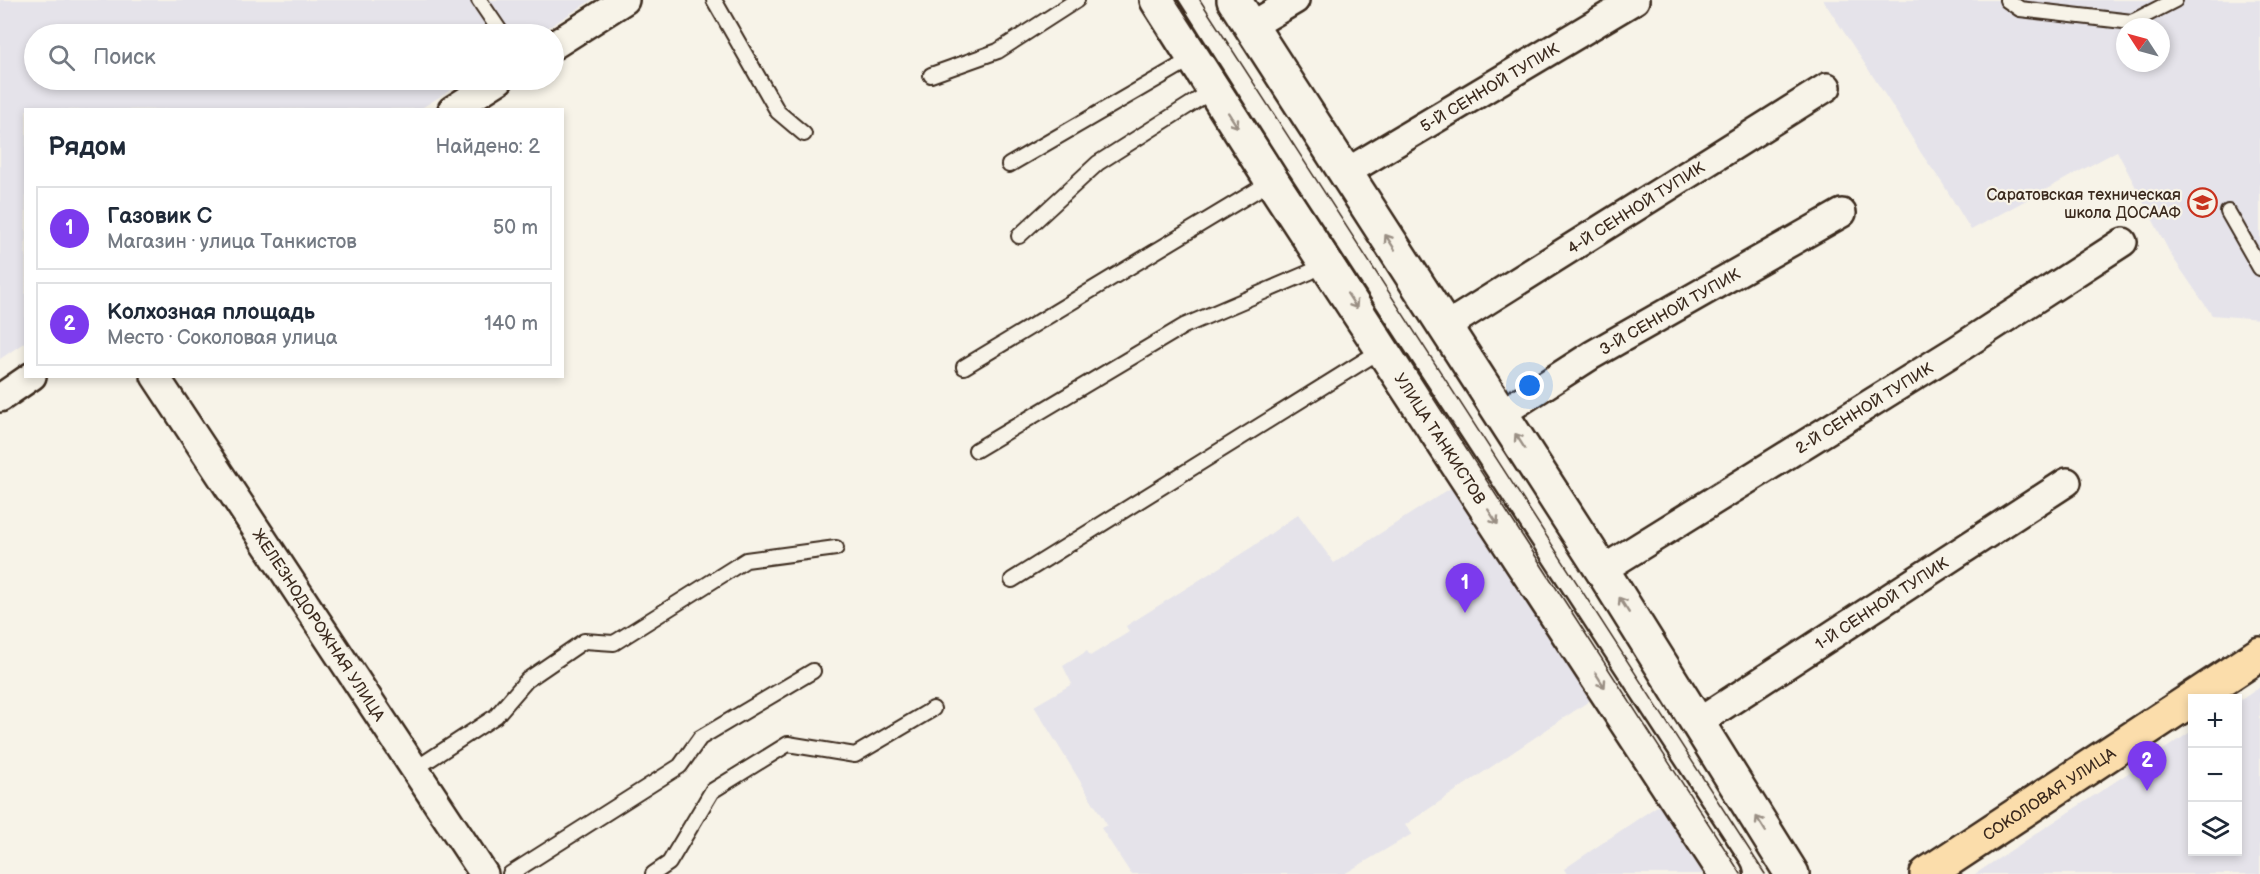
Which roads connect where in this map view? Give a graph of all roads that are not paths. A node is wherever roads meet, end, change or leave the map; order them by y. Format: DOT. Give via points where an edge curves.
graph roads {
  1 [pos="479,0"];
  2 [pos="625,0"];
  3 [pos="714,0"];
  4 [pos="1077,0"];
  5 [pos="1157,0"];
  6 [pos="1295,0"];
  7 [pos="1635,0"];
  8 [pos="2007,0"];
  9 [pos="2175,0"];
  10 [pos="1242,13"];
  11 [pos="495,24"];
  12 [pos="564,39"];
  13 [pos="1193,58"];
  14 [pos="931,75"];
  15 [pos="1827,87"];
  16 [pos="484,90"];
  17 [pos="1213,90"];
  18 [pos="455,108"];
  19 [pos="804,134"];
  20 [pos="1009,165"];
  21 [pos="1345,173"];
  22 [pos="1272,181"];
  23 [pos="2228,212"];
  24 [pos="1842,213"];
  25 [pos="1019,236"];
  26 [pos="2123,242"];
  27 [pos="1326,262"];
  28 [pos="2260,268"];
  29 [pos="1445,327"];
  30 [pos="1383,349"];
  31 [pos="964,368"];
  32 [pos="30,378"];
  33 [pos="156,378"];
  34 [pos="0,398"];
  35 [pos="1502,413"];
  36 [pos="976,450"];
  37 [pos="2067,482"];
  38 [pos="836,548"];
  39 [pos="1602,570"];
  40 [pos="1012,580"];
  41 [pos="2260,654"];
  42 [pos="813,671"];
  43 [pos="933,709"];
  44 [pos="1697,723"];
  45 [pos="415,769"];
  46 [pos="484,874"];
  47 [pos="510,874"];
  48 [pos="652,874"];
  49 [pos="1726,874"];
  50 [pos="1792,874"];
  51 [pos="1927,874"];
  1 -- 11 [label="lane"];
  2 -- 12 [label="street"];
  3 -- 19 [label="lane" via="778,112"];
  4 -- 14 [label="lane" via="998,51"];
  5 -- 13 [label="main road, УЛИЦА ТАНКИСТОВ"];
  6 -- 10 [label="street"];
  7 -- 21 [label="street, 5-Й СЕННОЙ ТУПИК"];
  8 -- 9 [label="lane" via="2020,9 2132,22"];
  10 -- 21 [label="main road"];
  13 -- 17 [label="main road, УЛИЦА ТАНКИСТОВ"];
  13 -- 20 [label="lane"];
  15 -- 29 [label="street, 4-Й СЕННОЙ ТУПИК"];
  16 -- 18 [label="street"];
  17 -- 22 [label="main road, УЛИЦА ТАНКИСТОВ, one-way"];
  17 -- 25 [label="lane" via="1098,163"];
  29 -- 21 [label="main road, one-way"];
  22 -- 27 [label="main road, УЛИЦА ТАНКИСТОВ"];
  22 -- 31 [label="lane"];
  23 -- 28 [label="lane"];
  24 -- 35 [label="street, 3-Й СЕННОЙ ТУПИК" via="1592,355"];
  26 -- 39 [label="street, 2-Й СЕННОЙ ТУПИК"];
  27 -- 30 [label="main road, УЛИЦА ТАНКИСТОВ, one-way"];
  27 -- 36 [label="lane" via="1184,326"];
  29 -- 35 [label="main road"];
  30 -- 40 [label="lane"];
  30 -- 49 [label="main road, УЛИЦА ТАНКИСТОВ, one-way"];
  32 -- 34 [label="street"];
  33 -- 45 [label="street, ЖЕЛЕЗНОДОРОЖНАЯ УЛИЦА"];
  39 -- 35 [label="main road, one-way"];
  37 -- 44 [label="street, 1-Й СЕННОЙ ТУПИК"];
  38 -- 45 [label="lane" via="746,560 614,643 584,641 527,680 496,716"];
  44 -- 39 [label="main road, one-way"];
  41 -- 51 [label="main road, СОКОЛОВАЯ УЛИЦА"];
  42 -- 47 [label="lane" via="700,738 680,766"];
  43 -- 48 [label="lane" via="855,755 788,744 712,791 669,863"];
  50 -- 44 [label="main road, one-way"];
  45 -- 46 [label="street, ЖЕЛЕЗНОДОРОЖНАЯ УЛИЦА"];
}
